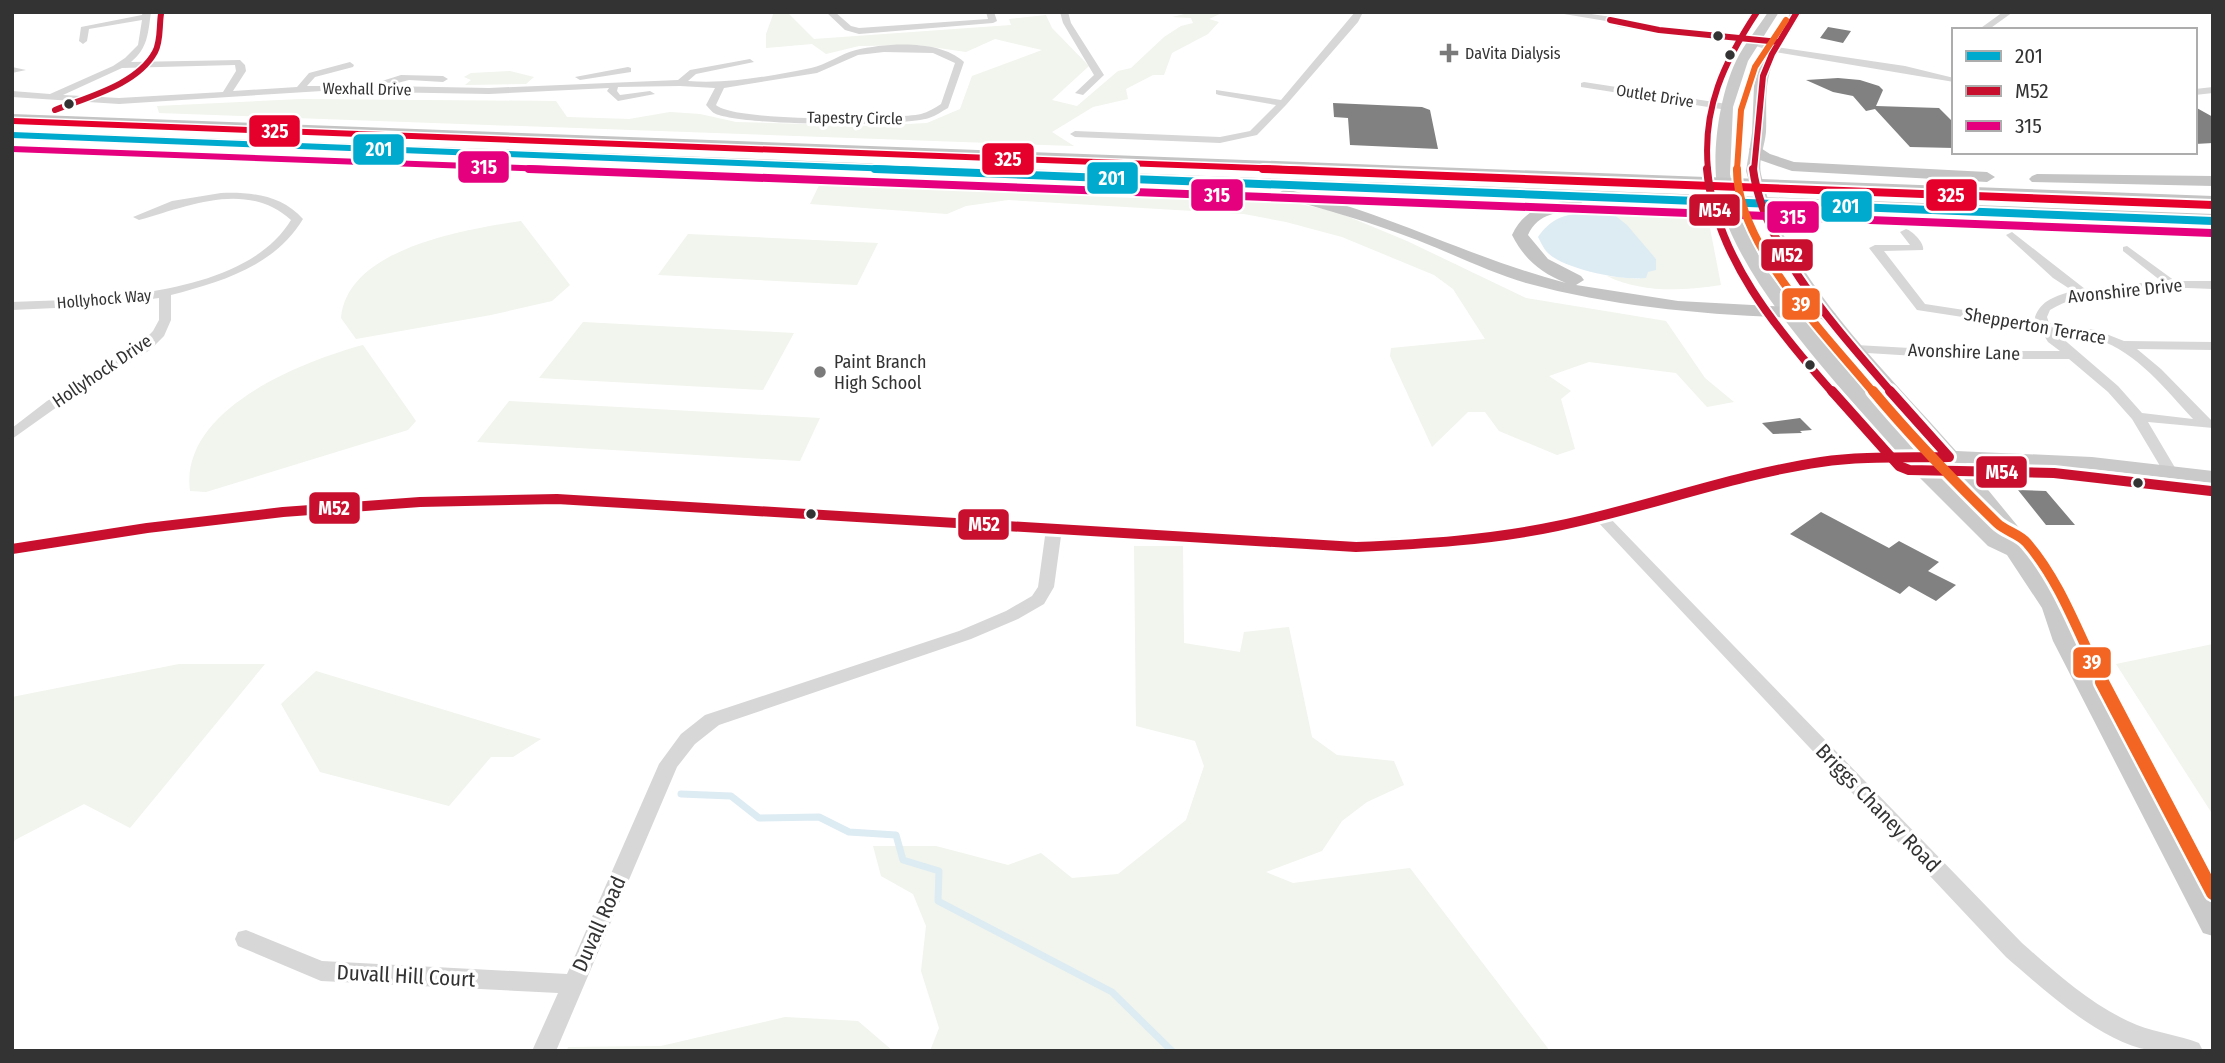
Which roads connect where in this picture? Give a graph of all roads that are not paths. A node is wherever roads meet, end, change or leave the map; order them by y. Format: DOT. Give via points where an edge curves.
graph roads {
  1 [pos="990,12"];
  2 [pos="1064,12"];
  3 [pos="1359,12"];
  4 [pos="1556,12"];
  5 [pos="1774,12"];
  6 [pos="1797,12"];
  7 [pos="2009,12"];
  8 [pos="147,14"];
  9 [pos="836,14"];
  10 [pos="1985,28"];
  11 [pos="83,41"];
  12 [pos="1755,42"];
  13 [pos="1777,46"];
  14 [pos="750,62"];
  15 [pos="119,65"];
  16 [pos="350,65"];
  17 [pos="628,70"];
  18 [pos="443,79"];
  19 [pos="1952,79"];
  20 [pos="680,83"];
  21 [pos="615,84"];
  22 [pos="1584,85"];
  23 [pos="721,86"];
  24 [pos="557,88"];
  25 [pos="300,89"];
  26 [pos="376,89"];
  27 [pos="1219,92"];
  28 [pos="227,93"];
  29 [pos="1080,93"];
  30 [pos="12,94"];
  31 [pos="650,94"];
  32 [pos="50,97"];
  33 [pos="1283,103"];
  34 [pos="1727,107"];
  35 [pos="12,118"];
  36 [pos="1759,126"];
  37 [pos="1075,134"];
  38 [pos="12,135"];
  39 [pos="1756,149"];
  40 [pos="1049,156"];
  41 [pos="1723,172"];
  42 [pos="1753,173"];
  43 [pos="1990,177"];
  44 [pos="1161,178"];
  45 [pos="2213,181"];
  46 [pos="1649,198"];
  47 [pos="2213,199"];
  48 [pos="139,217"];
  49 [pos="2213,220"];
  50 [pos="1906,232"];
  51 [pos="2012,235"];
  52 [pos="2127,249"];
  53 [pos="2173,285"];
  54 [pos="2213,285"];
  55 [pos="2082,292"];
  56 [pos="165,293"];
  57 [pos="12,306"];
  58 [pos="1786,307"];
  59 [pos="1823,308"];
  60 [pos="2044,326"];
  61 [pos="2124,345"];
  62 [pos="2213,346"];
  63 [pos="1856,349"];
  64 [pos="1964,355"];
  65 [pos="2071,355"];
  66 [pos="1977,370"];
  67 [pos="2138,417"];
  68 [pos="2209,425"];
  69 [pos="12,435"];
  70 [pos="1909,456"];
  71 [pos="1949,457"];
  72 [pos="2169,471"];
  73 [pos="2213,477"];
  74 [pos="1601,517"];
  75 [pos="1054,529"];
  76 [pos="12,549"];
  77 [pos="2015,550"];
  78 [pos="2213,924"];
  79 [pos="246,939"];
  80 [pos="572,984"];
  81 [pos="544,1051"];
  82 [pos="2191,1051"];
  1 -- 9 [label="street" via="993,21 859,31 848,28"];
  2 -- 29 [label="street" via="1099,75"];
  3 -- 33 [label="street"];
  4 -- 12 [label="street"];
  5 -- 12 [label="main road"];
  6 -- 13 [label="main road"];
  7 -- 10 [label="street"];
  8 -- 11 [label="street" via="85,27"];
  8 -- 15 [label="street" via="142,47"];
  12 -- 13 [label="street"];
  12 -- 34 [label="main road" via="1742,61"];
  13 -- 19 [label="street"];
  13 -- 36 [label="main road" via="1760,86"];
  14 -- 20 [label="street" via="693,72"];
  15 -- 28 [label="street" via="237,62 241,71"];
  15 -- 32 [label="street"];
  16 -- 25 [label="street" via="312,75"];
  17 -- 24 [label="street" via="573,78"];
  18 -- 26 [label="street" via="401,77"];
  20 -- 21 [label="street, Wexhall Drive"];
  20 -- 23 [label="street, Wexhall Drive"];
  21 -- 24 [label="street, Wexhall Drive"];
  21 -- 31 [label="street" via="612,91 618,99"];
  22 -- 34 [label="street, Outlet Drive"];
  23 -- 23 [label="street, Tapestry Circle" via="711,105 729,116 909,119 945,106 960,62 936,51 884,49 856,52 817,70"];
  24 -- 26 [label="street, Wexhall Drive"];
  25 -- 26 [label="street, Wexhall Drive"];
  25 -- 28 [label="street, Wexhall Drive"];
  27 -- 33 [label="street"];
  28 -- 32 [label="street, Wexhall Drive" via="119,101"];
  30 -- 32 [label="street, Wexhall Drive"];
  33 -- 37 [label="street" via="1253,133 1237,138"];
  34 -- 36 [label="main road"];
  34 -- 41 [label="main road"];
  35 -- 40 [label="highway"];
  36 -- 39 [label="main road"];
  38 -- 44 [label="highway"];
  39 -- 42 [label="main road"];
  39 -- 43 [label="highway" via="1792,166"];
  40 -- 41 [label="highway" via="1406,160"];
  40 -- 47 [label="highway"];
  41 -- 42 [label="highway"];
  41 -- 58 [label="main road" via="1730,212 1758,270"];
  42 -- 43 [label="highway"];
  42 -- 59 [label="main road" via="1766,215"];
  43 -- 45 [label="highway"];
  44 -- 46 [label="highway"];
  44 -- 58 [label="highway" via="1313,200 1398,227 1529,279 1598,297 1662,307"];
  46 -- 49 [label="highway"];
  46 -- 58 [label="highway" via="1555,207 1524,223 1520,235 1539,262 1591,286"];
  48 -- 56 [label="street, Hollyhock Way" via="188,199 232,197 268,200 288,207 297,219 292,232 271,250 225,273"];
  50 -- 60 [label="street, Shepperton Terrace" via="1919,248 1875,248 1921,307"];
  51 -- 55 [label="street"];
  52 -- 53 [label="street"];
  53 -- 54 [label="street, Avonshire Drive"];
  53 -- 55 [label="street, Avonshire Drive"];
  55 -- 60 [label="street, Avonshire Drive" via="2063,296 2044,308"];
  56 -- 57 [label="street, Hollyhock Way"];
  56 -- 69 [label="street, Hollyhock Drive" via="166,320 145,346 52,404"];
  58 -- 59 [label="highway"];
  58 -- 70 [label="main road"];
  59 -- 63 [label="main road"];
  60 -- 61 [label="street, Shepperton Terrace" via="2096,334"];
  60 -- 65 [label="street"];
  61 -- 62 [label="street"];
  61 -- 68 [label="street, Shepperton Terrace"];
  63 -- 64 [label="street, Avonshire Lane"];
  63 -- 71 [label="main road"];
  64 -- 65 [label="street, Avonshire Lane"];
  64 -- 66 [label="street"];
  65 -- 67 [label="street" via="2113,389"];
  67 -- 68 [label="street, Shepperton Terrace"];
  67 -- 72 [label="street"];
  70 -- 71 [label="main road"];
  70 -- 74 [label="main road" via="1809,464"];
  70 -- 77 [label="main road" via="1995,541"];
  71 -- 72 [label="main road" via="2055,460"];
  71 -- 77 [label="main road" via="2018,540"];
  72 -- 73 [label="main road"];
  74 -- 75 [label="main road" via="1451,543 1356,547"];
  74 -- 82 [label="street, Briggs Chaney Road" via="2014,950 2096,1015 2142,1038"];
  75 -- 76 [label="main road" via="557,499 460,498 363,503"];
  75 -- 80 [label="street, Duvall Road" via="1046,587 1038,600 1013,615 712,720 688,739 669,764"];
  77 -- 78 [label="main road" via="2053,607 2065,641"];
  79 -- 80 [label="street, Duvall Hill Court" via="321,971"];
  80 -- 81 [label="street, Duvall Road"];
}
